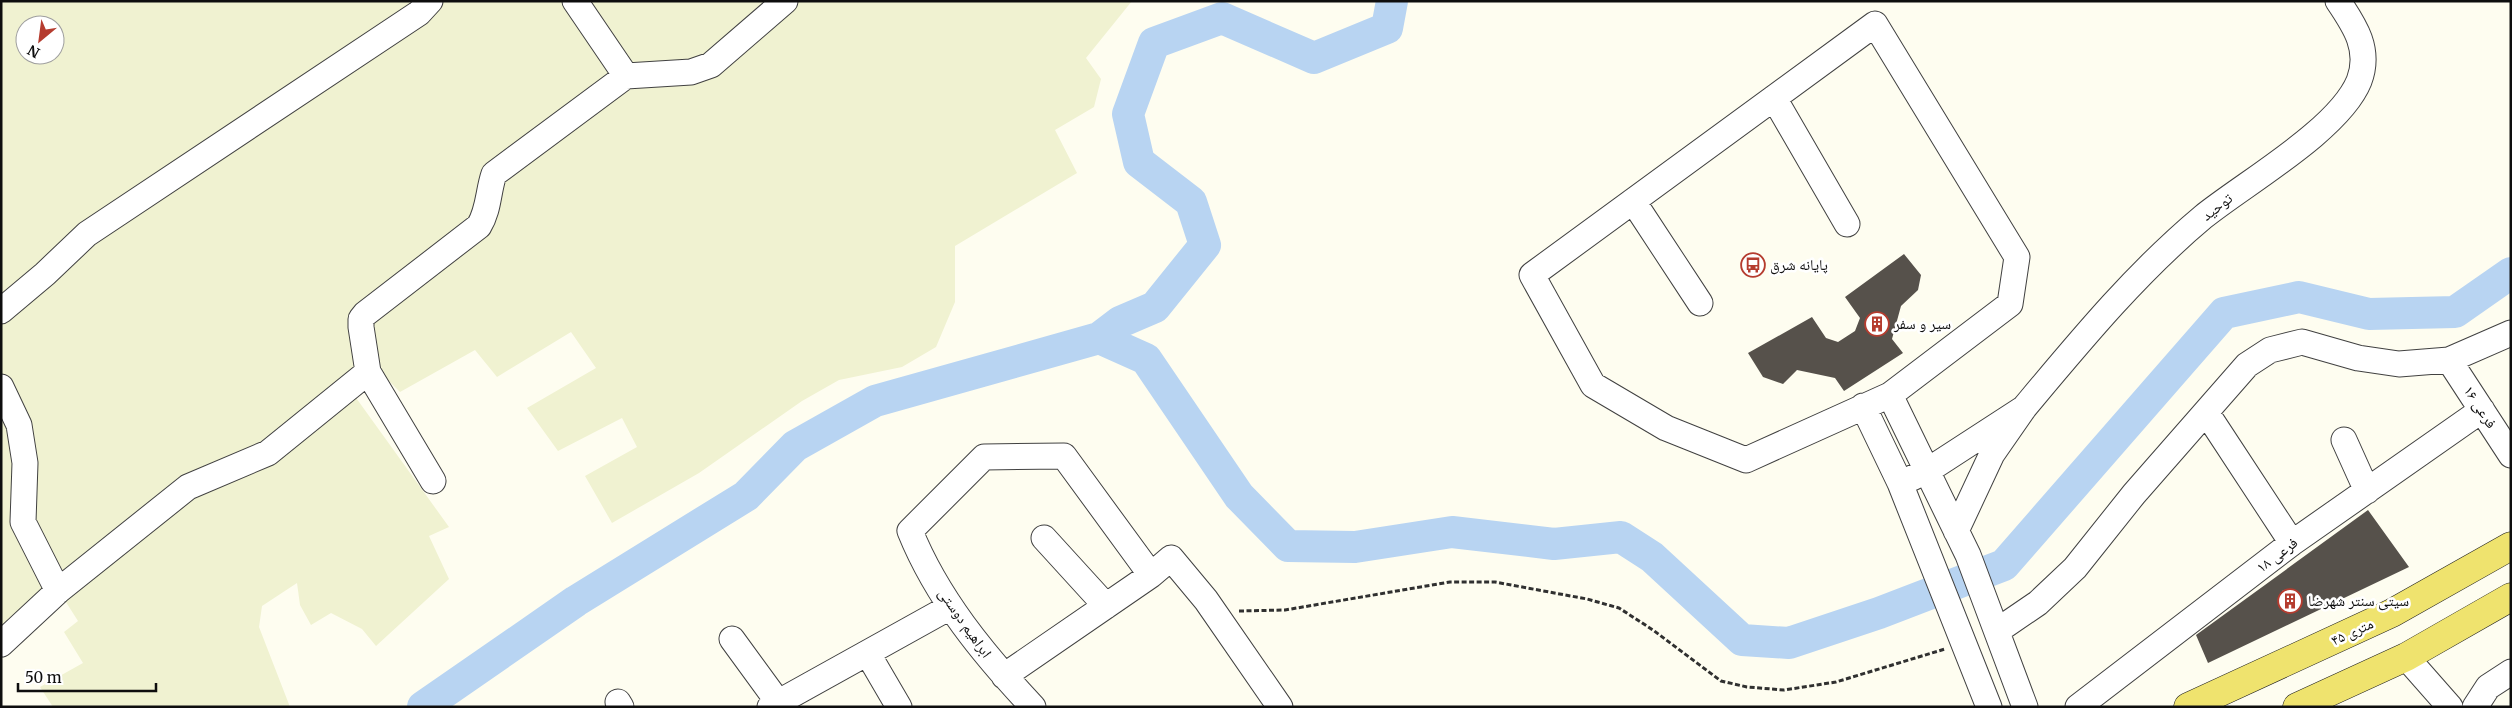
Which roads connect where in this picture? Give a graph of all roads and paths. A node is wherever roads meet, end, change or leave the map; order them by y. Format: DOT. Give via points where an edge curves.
graph roads {
  1 [pos="430,1"];
  2 [pos="575,1"];
  3 [pos="785,1"];
  4 [pos="2338,1"];
  5 [pos="626,76"];
  6 [pos="1774,98"];
  7 [pos="1633,201"];
  8 [pos="1847,224"];
  9 [pos="1700,303"];
  10 [pos="1,311"];
  11 [pos="2511,333"];
  12 [pos="2449,360"];
  13 [pos="368,372"];
  14 [pos="1,387"];
  15 [pos="1890,395"];
  16 [pos="1863,406"];
  17 [pos="2024,408"];
  18 [pos="2482,410"];
  19 [pos="2206,412"];
  20 [pos="2344,440"];
  21 [pos="2511,455"];
  22 [pos="1927,471"];
  23 [pos="433,481"];
  24 [pos="1900,483"];
  25 [pos="2367,491"];
  26 [pos="1956,531"];
  27 [pos="1044,538"];
  28 [pos="2292,543"];
  29 [pos="2511,546"];
  30 [pos="1152,575"];
  31 [pos="58,591"];
  32 [pos="2511,597"];
  33 [pos="1106,606"];
  34 [pos="950,607"];
  35 [pos="1216,615"];
  36 [pos="1997,632"];
  37 [pos="732,638"];
  38 [pos="1,644"];
  39 [pos="1962,644"];
  40 [pos="868,654"];
  41 [pos="2406,657"];
  42 [pos="2511,672"];
  43 [pos="1004,676"];
  44 [pos="2326,701"];
  45 [pos="774,704"];
  46 [pos="899,707"];
  47 [pos="1033,707"];
  48 [pos="1280,707"];
  49 [pos="1988,707"];
  50 [pos="2025,707"];
  51 [pos="2078,707"];
  52 [pos="2188,707"];
  53 [pos="2297,707"];
  54 [pos="2450,707"];
  55 [pos="2475,707"];
  1 -- 10 [label="street" via="87,234"];
  2 -- 5 [label="street"];
  3 -- 5 [label="street" via="711,65 691,72"];
  4 -- 17 [label="street, توحید" via="2360,38 2365,62 2358,83 2344,105 2315,134 2202,218 2096,322"];
  5 -- 13 [label="street" via="494,174 488,190 487,214 479,226 365,314 360,327"];
  6 -- 7 [label="street"];
  6 -- 8 [label="street"];
  6 -- 15 [label="street" via="1875,24 2017,257 2010,304"];
  7 -- 9 [label="street"];
  7 -- 16 [label="street" via="1532,275 1593,385 1666,428 1746,460"];
  11 -- 12 [label="street"];
  12 -- 18 [label="street, فرعی ۱۶"];
  12 -- 19 [label="street" via="2399,364 2358,358 2302,342 2270,350 2247,365"];
  13 -- 23 [label="street"];
  13 -- 31 [label="street" via="268,453 188,487"];
  14 -- 31 [label="street" via="19,426 24,463 23,522"];
  15 -- 16 [label="street"];
  15 -- 22 [label="street"];
  16 -- 24 [label="street"];
  17 -- 22 [label="street"];
  17 -- 26 [label="street" via="1992,454"];
  18 -- 21 [label="street, فرعی ۱۶"];
  18 -- 25 [label="street, فرعی ۱۸"];
  19 -- 28 [label="street"];
  19 -- 36 [label="street" via="2074,568 2038,603"];
  20 -- 25 [label="street"];
  22 -- 24 [label="street"];
  22 -- 26 [label="street"];
  24 -- 39 [label="street"];
  25 -- 28 [label="street, فرعی ۱۸"];
  26 -- 36 [label="street"];
  27 -- 33 [label="street"];
  28 -- 51 [label="street, فرعی ۱۸"];
  29 -- 52 [label="main road, ۴۵ متری" via="2392,613"];
  30 -- 33 [label="street"];
  30 -- 34 [label="street, ابراهیم دوستی" via="1064,456 984,458 910,531"];
  30 -- 35 [label="street" via="1171,558"];
  31 -- 38 [label="street"];
  32 -- 41 [label="main road"];
  33 -- 43 [label="street"];
  34 -- 40 [label="street"];
  34 -- 43 [label="street, ابراهیم دوستی"];
  35 -- 39 [label="path" via="1245,610 1284,610 1450,582 1494,582 1619,608 1722,681 1784,690 1836,682"];
  35 -- 48 [label="street"];
  36 -- 50 [label="street"];
  37 -- 45 [label="street"];
  39 -- 49 [label="street"];
  40 -- 45 [label="street"];
  40 -- 46 [label="street"];
  41 -- 44 [label="main road"];
  41 -- 54 [label="street"];
  42 -- 55 [label="street" via="2488,687"];
  43 -- 47 [label="street, ابراهیم دوستی"];
  44 -- 53 [label="main road"];
}
